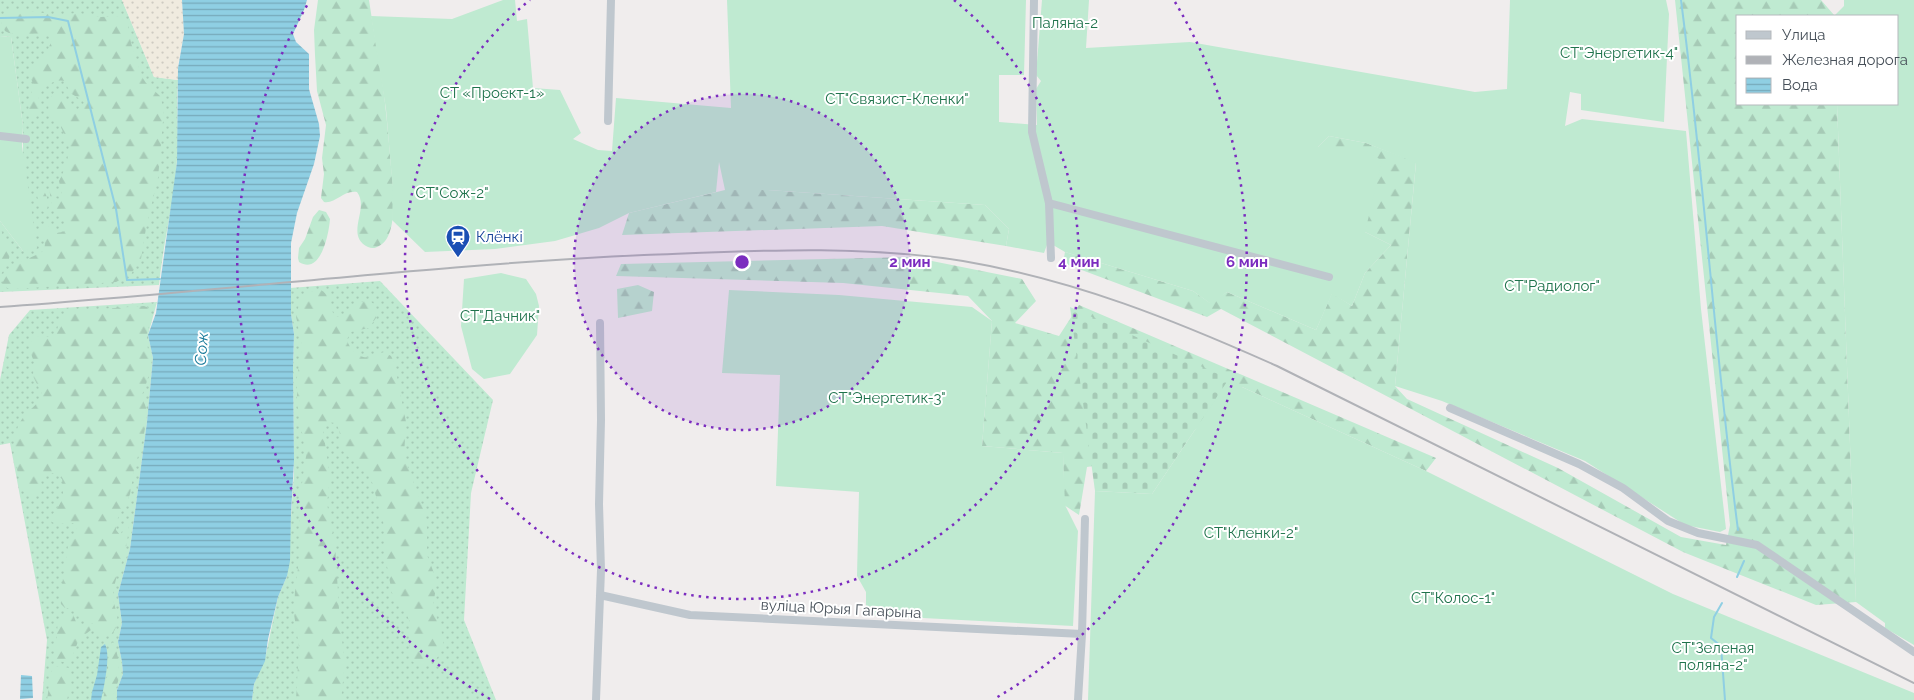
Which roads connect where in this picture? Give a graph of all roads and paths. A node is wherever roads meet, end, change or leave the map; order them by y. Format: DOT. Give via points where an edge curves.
graph roads {
  1 [pos="611,0"];
  2 [pos="1034,0"];
  3 [pos="608,121"];
  4 [pos="0,136"];
  5 [pos="26,139"];
  6 [pos="1049,203"];
  7 [pos="1051,258"];
  8 [pos="1329,277"];
  9 [pos="600,323"];
  10 [pos="1450,408"];
  11 [pos="1085,519"];
  12 [pos="600,595"];
  13 [pos="1082,634"];
  14 [pos="1914,652"];
  15 [pos="596,700"];
  16 [pos="1078,700"];
  1 -- 3 [label="street"];
  2 -- 6 [label="street" via="1032,132"];
  4 -- 5 [label="street"];
  6 -- 7 [label="street"];
  6 -- 8 [label="street"];
  9 -- 12 [label="street"];
  10 -- 14 [label="street" via="1579,464 1623,488 1668,521 1698,533 1757,545"];
  11 -- 13 [label="street"];
  12 -- 13 [label="street, вуліца Юрыя Гагарына" via="690,615"];
  12 -- 15 [label="street"];
  13 -- 16 [label="street"];
}
